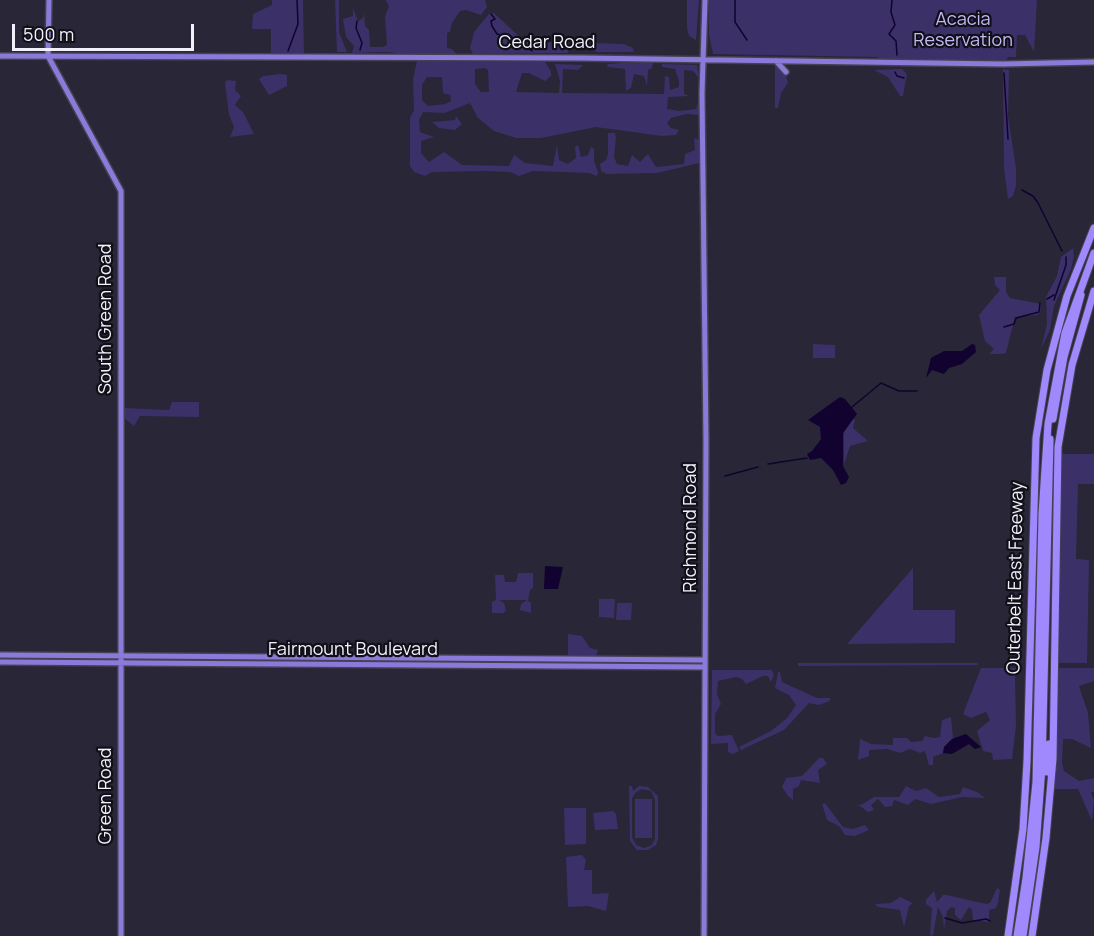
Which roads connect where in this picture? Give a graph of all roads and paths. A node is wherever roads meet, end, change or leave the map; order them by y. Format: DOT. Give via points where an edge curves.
graph roads {
  1 [pos="49,0"];
  2 [pos="705,0"];
  3 [pos="0,56"];
  4 [pos="48,56"];
  5 [pos="704,60"];
  6 [pos="775,60"];
  7 [pos="1094,62"];
  8 [pos="786,72"];
  9 [pos="1094,228"];
  10 [pos="1094,253"];
  11 [pos="1094,264"];
  12 [pos="1094,291"];
  13 [pos="1053,416"];
  14 [pos="1035,460"];
  15 [pos="1056,527"];
  16 [pos="1040,631"];
  17 [pos="0,655"];
  18 [pos="121,660"];
  19 [pos="634,660"];
  20 [pos="0,662"];
  21 [pos="668,664"];
  22 [pos="705,664"];
  23 [pos="602,666"];
  24 [pos="1054,704"];
  25 [pos="1037,741"];
  26 [pos="1032,872"];
  27 [pos="1015,888"];
  28 [pos="1008,934"];
  29 [pos="1020,934"];
  30 [pos="1032,934"];
  31 [pos="121,936"];
  32 [pos="705,936"];
  1 -- 4 [label="main road, South Green Road"];
  2 -- 5 [label="main road, Richmond Road"];
  3 -- 4 [label="main road, Cedar Road"];
  4 -- 5 [label="main road, Cedar Road"];
  4 -- 18 [label="main road, South Green Road" via="121,191"];
  5 -- 6 [label="main road, Cedar Road"];
  5 -- 22 [label="main road, Richmond Road"];
  6 -- 7 [label="main road, Cedar Road"];
  6 -- 8 [label="main road"];
  9 -- 14 [label="highway, Outerbelt East Freeway" via="1067,296 1050,359"];
  10 -- 16 [label="highway" via="1073,304 1052,394 1043,474"];
  11 -- 13 [label="highway" via="1070,334"];
  12 -- 15 [label="highway" via="1061,417"];
  13 -- 15 [label="highway"];
  13 -- 26 [label="highway" via="1042,767"];
  14 -- 16 [label="highway"];
  14 -- 27 [label="highway, Outerbelt East Freeway" via="1027,762"];
  15 -- 24 [label="highway"];
  16 -- 25 [label="highway"];
  17 -- 18 [label="main road, Fairmount Boulevard"];
  18 -- 19 [label="main road, Fairmount Boulevard"];
  18 -- 20 [label="main road, Fairmount Boulevard"];
  18 -- 23 [label="main road, Fairmount Boulevard"];
  18 -- 31 [label="main road, Green Road"];
  19 -- 21 [label="main road, Fairmount Boulevard"];
  19 -- 23 [label="main road"];
  21 -- 22 [label="main road, Fairmount Boulevard"];
  21 -- 23 [label="main road, Fairmount Boulevard"];
  22 -- 32 [label="main road, Richmond Road"];
  24 -- 26 [label="highway" via="1050,713 1045,796"];
  24 -- 30 [label="highway" via="1051,796"];
  25 -- 27 [label="highway"];
  25 -- 29 [label="highway" via="1032,832"];
  26 -- 29 [label="highway"];
  27 -- 28 [label="highway, Outerbelt East Freeway"];
}
